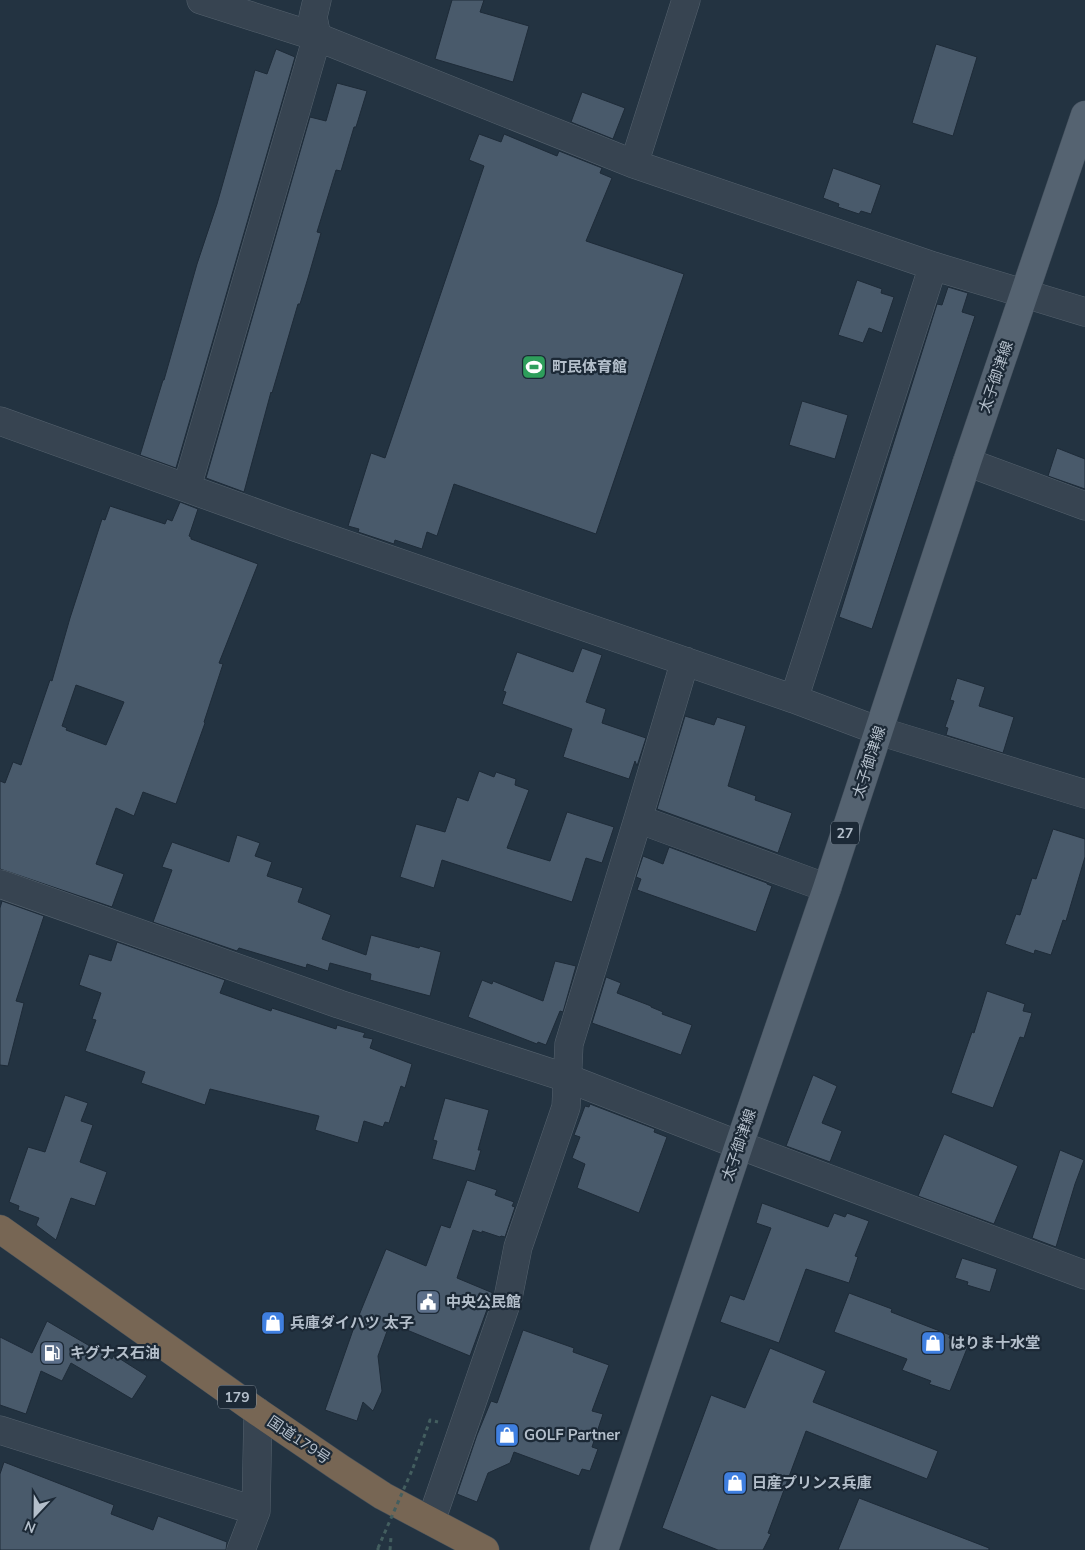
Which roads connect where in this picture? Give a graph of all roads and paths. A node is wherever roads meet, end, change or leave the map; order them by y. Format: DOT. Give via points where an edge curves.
graph roads {
  1 [pos="201,0"];
  2 [pos="317,0"];
  3 [pos="686,0"];
  4 [pos="317,37"];
  5 [pos="1085,116"];
  6 [pos="634,164"];
  7 [pos="934,266"];
  8 [pos="1025,294"];
  9 [pos="1085,312"];
  10 [pos="0,421"];
  11 [pos="966,462"];
  12 [pos="187,487"];
  13 [pos="1085,506"];
  14 [pos="685,661"];
  15 [pos="794,699"];
  16 [pos="879,731"];
  17 [pos="1085,794"];
  18 [pos="638,819"];
  19 [pos="1,886"];
  20 [pos="828,888"];
  21 [pos="567,1078"];
  22 [pos="739,1145"];
  23 [pos="0,1228"];
  24 [pos="1085,1275"];
  25 [pos="258,1412"];
  26 [pos="440,1423"];
  27 [pos="0,1430"];
  28 [pos="256,1511"];
  29 [pos="431,1521"];
  30 [pos="391,1538"];
  31 [pos="378,1549"];
  32 [pos="241,1550"];
  33 [pos="390,1550"];
  34 [pos="485,1550"];
  35 [pos="604,1550"];
  1 -- 4 [label="street"];
  2 -- 4 [label="street" via="313,17"];
  3 -- 6 [label="street"];
  4 -- 6 [label="street"];
  4 -- 12 [label="street"];
  5 -- 8 [label="main road, 太子御津線 / 27"];
  6 -- 7 [label="street"];
  7 -- 8 [label="street"];
  7 -- 15 [label="street"];
  8 -- 9 [label="street"];
  8 -- 11 [label="main road, 太子御津線 / 27"];
  10 -- 12 [label="street"];
  11 -- 13 [label="street"];
  11 -- 16 [label="main road, 太子御津線 / 27"];
  12 -- 14 [label="street"];
  14 -- 15 [label="street"];
  14 -- 18 [label="street"];
  15 -- 16 [label="street"];
  16 -- 17 [label="street"];
  16 -- 20 [label="main road, 太子御津線 / 27"];
  18 -- 20 [label="street"];
  18 -- 21 [label="street" via="569,1044"];
  19 -- 21 [label="street" via="339,1004"];
  20 -- 22 [label="main road, 太子御津線 / 27"];
  21 -- 22 [label="street"];
  21 -- 29 [label="street" via="566,1107 518,1246 508,1298"];
  22 -- 24 [label="street"];
  22 -- 35 [label="main road, 太子御津線 / 27"];
  23 -- 25 [label="highway, 国道179号 / 179"];
  25 -- 28 [label="street"];
  25 -- 29 [label="highway, 国道179号 / 179" via="383,1496"];
  26 -- 31 [label="path, bridge" via="430,1420"];
  27 -- 28 [label="street"];
  28 -- 32 [label="street"];
  29 -- 34 [label="highway, 国道179号 / 179"];
  30 -- 33 [label="path"];
}
